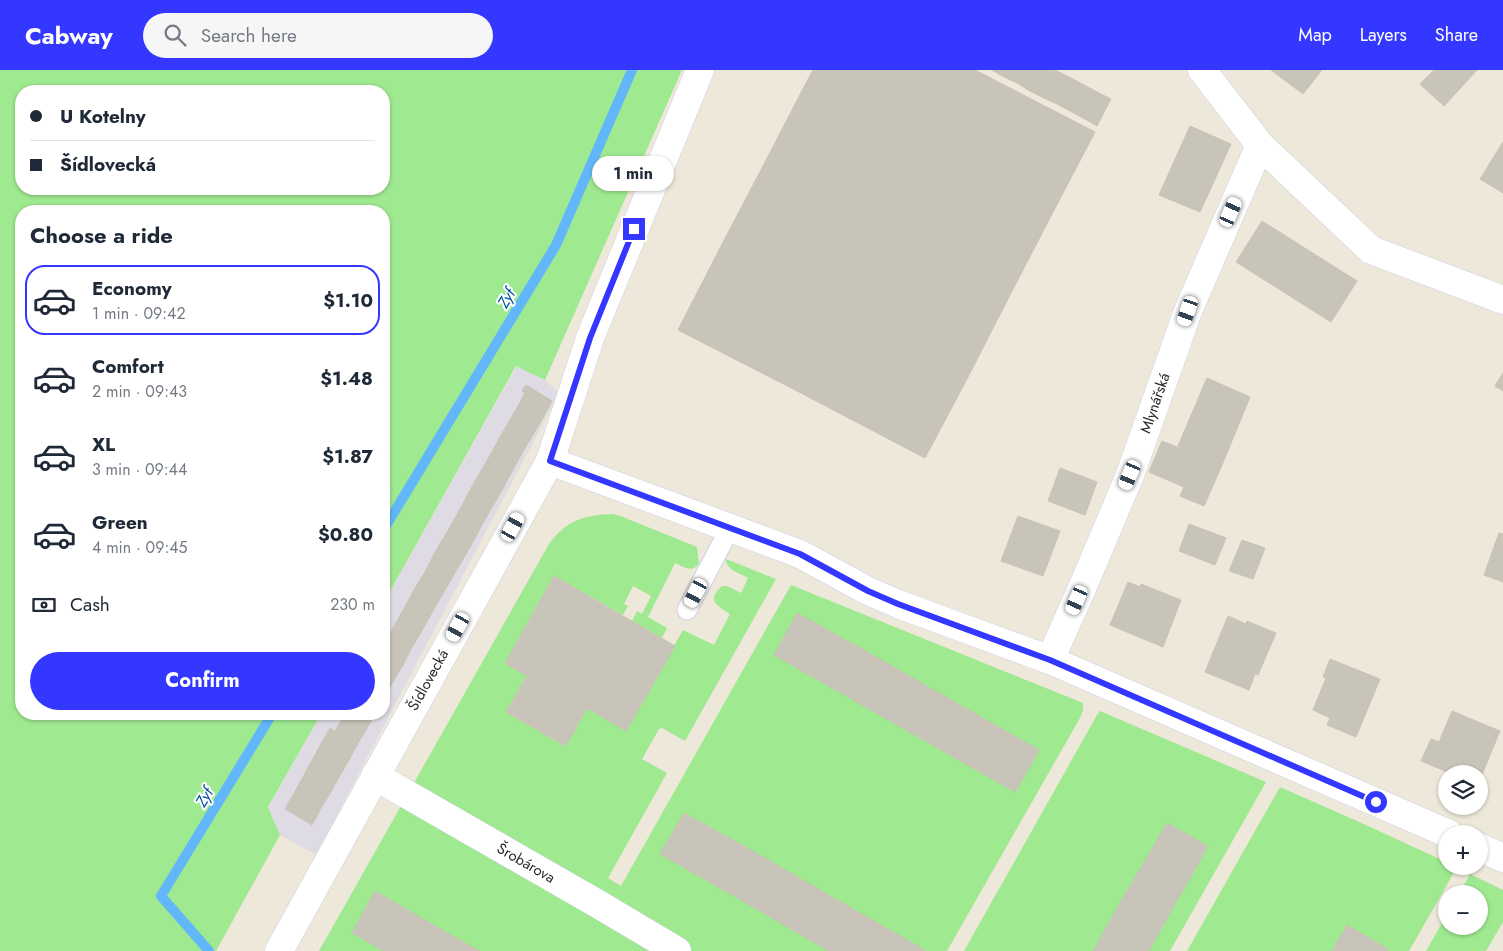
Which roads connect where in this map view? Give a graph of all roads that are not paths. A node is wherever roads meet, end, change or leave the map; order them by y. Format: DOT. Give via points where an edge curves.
graph roads {
  1 [pos="700,70"];
  2 [pos="1202,70"];
  3 [pos="1260,145"];
  4 [pos="1503,300"];
  5 [pos="550,461"];
  6 [pos="730,528"];
  7 [pos="687,610"];
  8 [pos="1050,660"];
  9 [pos="375,776"];
  10 [pos="1438,829"];
  11 [pos="1488,851"];
  12 [pos="1503,858"];
  13 [pos="279,951"];
  14 [pos="677,951"];
  1 -- 5 [label="street, Šídlovecká" via="590,338"];
  2 -- 3 [label="street"];
  3 -- 4 [label="street" via="1371,250"];
  3 -- 8 [label="street, Mlynářská" via="1188,311 1130,475"];
  5 -- 6 [label="street"];
  5 -- 9 [label="street, Šídlovecká"];
  6 -- 7 [label="lane"];
  6 -- 8 [label="street" via="800,554 898,604"];
  8 -- 10 [label="street"];
  9 -- 13 [label="street, Šídlovecká"];
  9 -- 14 [label="street, Šrobárova"];
  11 -- 12 [label="street"];
}
